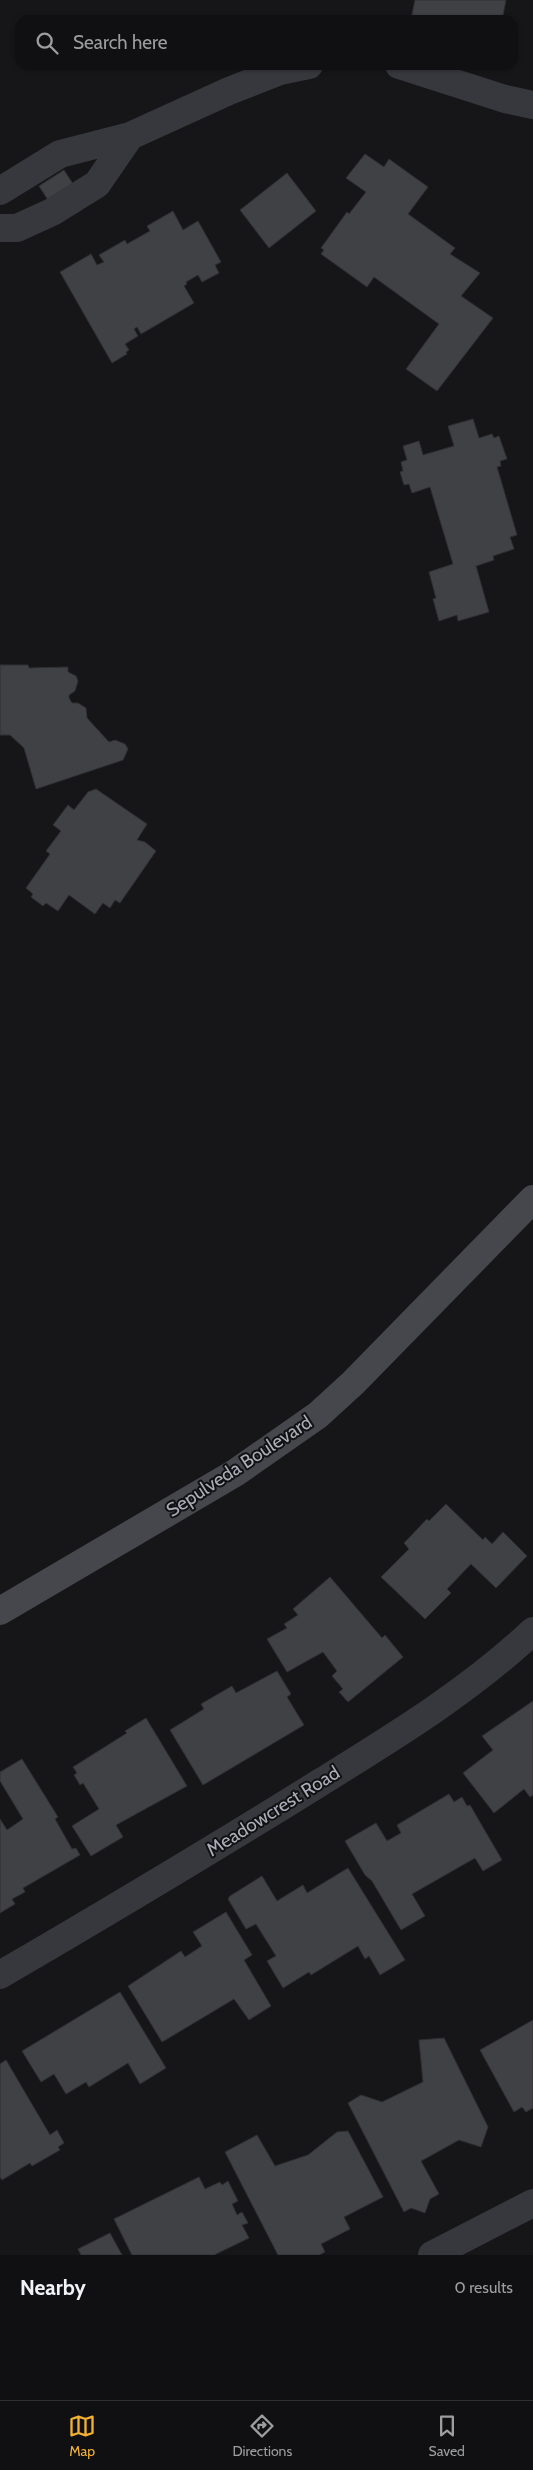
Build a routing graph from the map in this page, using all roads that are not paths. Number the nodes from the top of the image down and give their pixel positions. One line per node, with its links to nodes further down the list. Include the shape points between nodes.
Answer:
1 (285, 70): 4 (street, via 229,91)
2 (415, 70): 3 (street)
3 (533, 105)
4 (130, 136): 5 (street, via 60,154); 6 (street, via 98,184)
5 (9, 185): 6 (street)
6 (36, 219): 7 (street, via 17,228)
7 (0, 228)
8 (533, 1199): 9 (main road, Sepulveda Boulevard, via 318,1415 234,1473)
9 (0, 1611)
10 (533, 1631): 11 (street, Meadowcrest Road, via 459,1693 401,1732)
11 (0, 1974)
12 (533, 2203): 13 (street)
13 (432, 2255)

